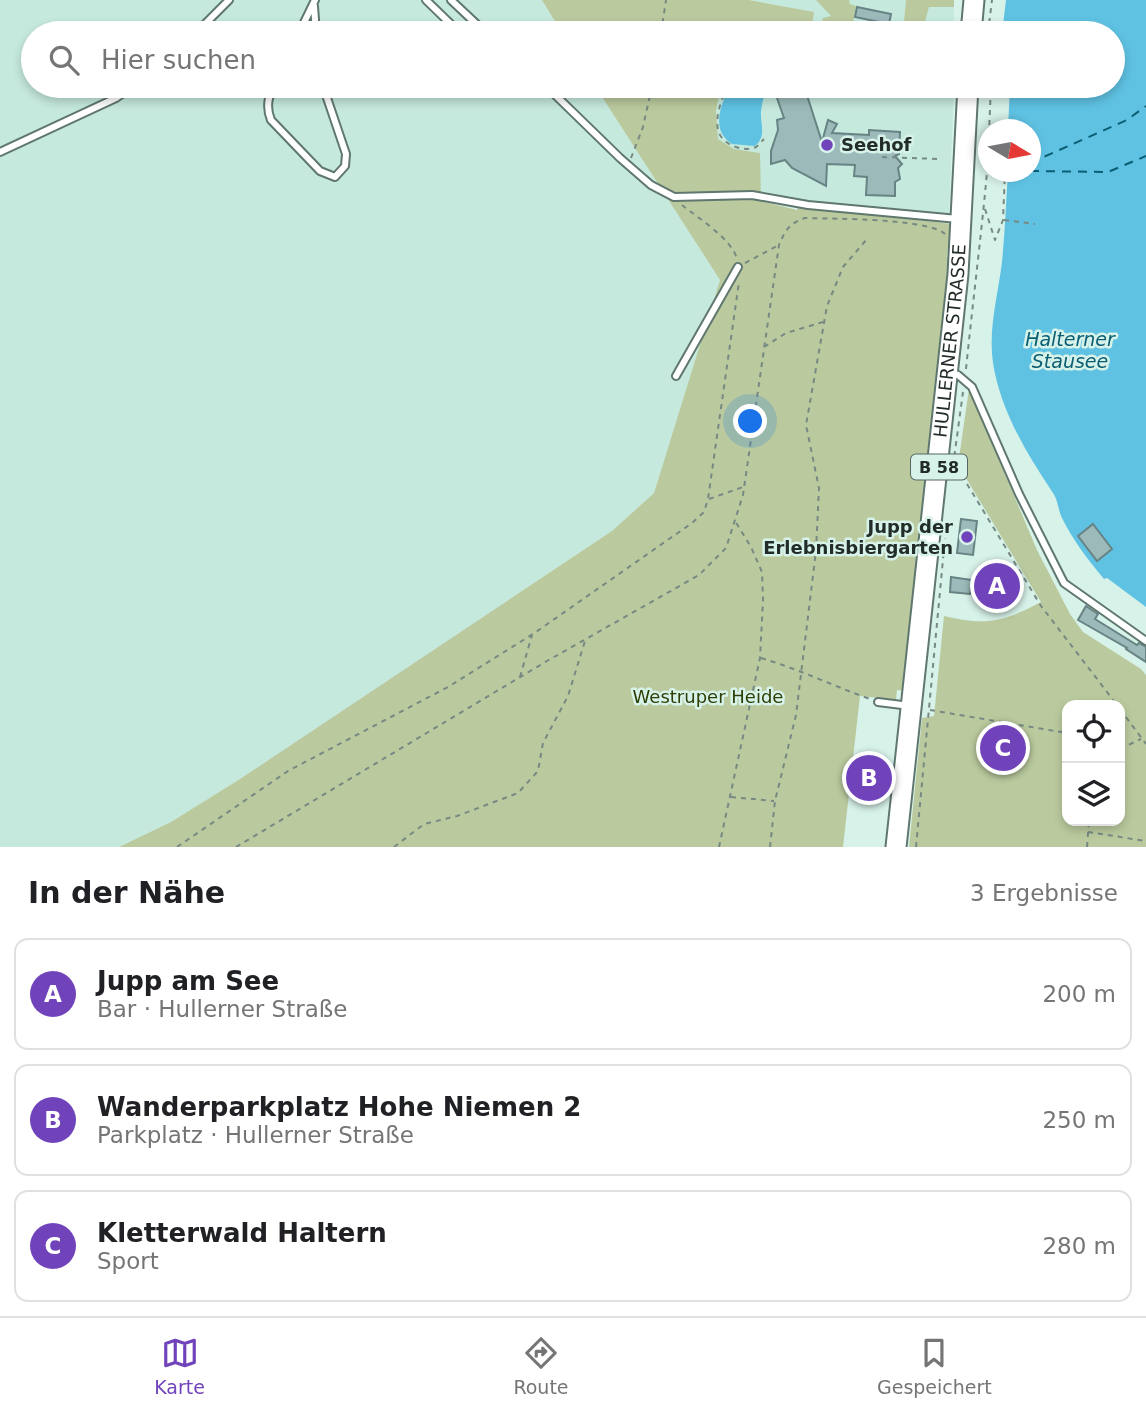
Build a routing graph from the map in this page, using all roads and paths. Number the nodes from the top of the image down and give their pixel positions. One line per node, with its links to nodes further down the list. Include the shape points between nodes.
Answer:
1 (229, 0): 8 (lane)
2 (426, 0): 11 (lane)
3 (451, 0): 12 (lane)
4 (666, 0): 13 (path)
5 (974, 0): 14 (main road)
6 (992, 0): 15 (path)
7 (314, 2): 9 (lane); 10 (lane)
8 (207, 21)
9 (305, 21)
10 (315, 21)
11 (448, 21)
12 (473, 21)
13 (663, 21)
14 (972, 21)
15 (989, 21)
16 (116, 98): 26 (lane)
17 (268, 98): 18 (lane, via 271,120 320,171 335,177 345,166 346,153)
18 (327, 98)
19 (558, 98): 29 (lane)
20 (649, 98): 29 (path)
21 (724, 98): 25 (path, via 718,114 722,138 745,148 756,147)
22 (967, 98): 34 (main road, HULLERNER STRASSE / B 58)
23 (990, 98): 24 (path)
24 (990, 119)
25 (764, 139)
26 (0, 152)
27 (882, 157): 28 (path)
28 (939, 159)
29 (627, 165): 32 (lane)
30 (987, 182): 33 (path)
31 (1005, 182): 35 (path)
32 (674, 197): 34 (lane, via 752,195 808,205); 40 (path, via 731,246)
33 (985, 208): 35 (path, via 995,240); 44 (path)
34 (962, 219): 44 (main road, HULLERNER STRASSE / B 58)
35 (1003, 220): 36 (path)
36 (1035, 224)
37 (946, 235): 39 (path, via 917,225 805,218 786,229)
38 (867, 239): 41 (path, via 843,267)
39 (779, 245): 40 (path); 42 (path)
40 (738, 267): 43 (lane); 47 (path, via 738,297)
41 (824, 322): 42 (path, via 786,333); 54 (path, via 806,425 819,488)
42 (764, 347): 46 (path)
43 (676, 376)
44 (957, 376): 45 (main road, HULLERNER STRASSE / B 58); 45 (path); 52 (lane, via 972,387 1064,583)
45 (947, 471): 56 (path, via 964,480 1041,606); 58 (main road, HULLERNER STRASSE / B 58)
46 (744, 486): 47 (path); 48 (path)
47 (708, 499): 50 (path, via 704,512 692,523)
48 (734, 520): 51 (path, via 726,548 699,575); 53 (path, via 762,572)
49 (946, 533): 58 (path)
50 (533, 634): 55 (path); 69 (path, via 447,687 288,771)
51 (585, 640): 55 (path); 71 (path, via 568,696 543,743 538,771 518,793 424,824)
52 (1146, 641)
53 (760, 658): 54 (path); 64 (path)
54 (802, 670): 57 (path); 65 (path)
55 (519, 678): 70 (path)
56 (1112, 700)
57 (878, 702): 58 (lane)
58 (921, 708): 60 (path); 74 (main road, HULLERNER STRASSE / B 58); 75 (path)
59 (1125, 716): 61 (path)
60 (1062, 732)
61 (1142, 738): 62 (path); 63 (path)
62 (1146, 744)
63 (1125, 747)
64 (729, 796): 65 (path); 72 (path)
65 (775, 801): 73 (path)
66 (1089, 826): 67 (path)
67 (1088, 832): 68 (path); 76 (path)
68 (1146, 841)
69 (177, 847)
70 (236, 847)
71 (394, 847)
72 (719, 847)
73 (770, 847)
74 (896, 847)
75 (916, 847)
76 (1087, 847)

